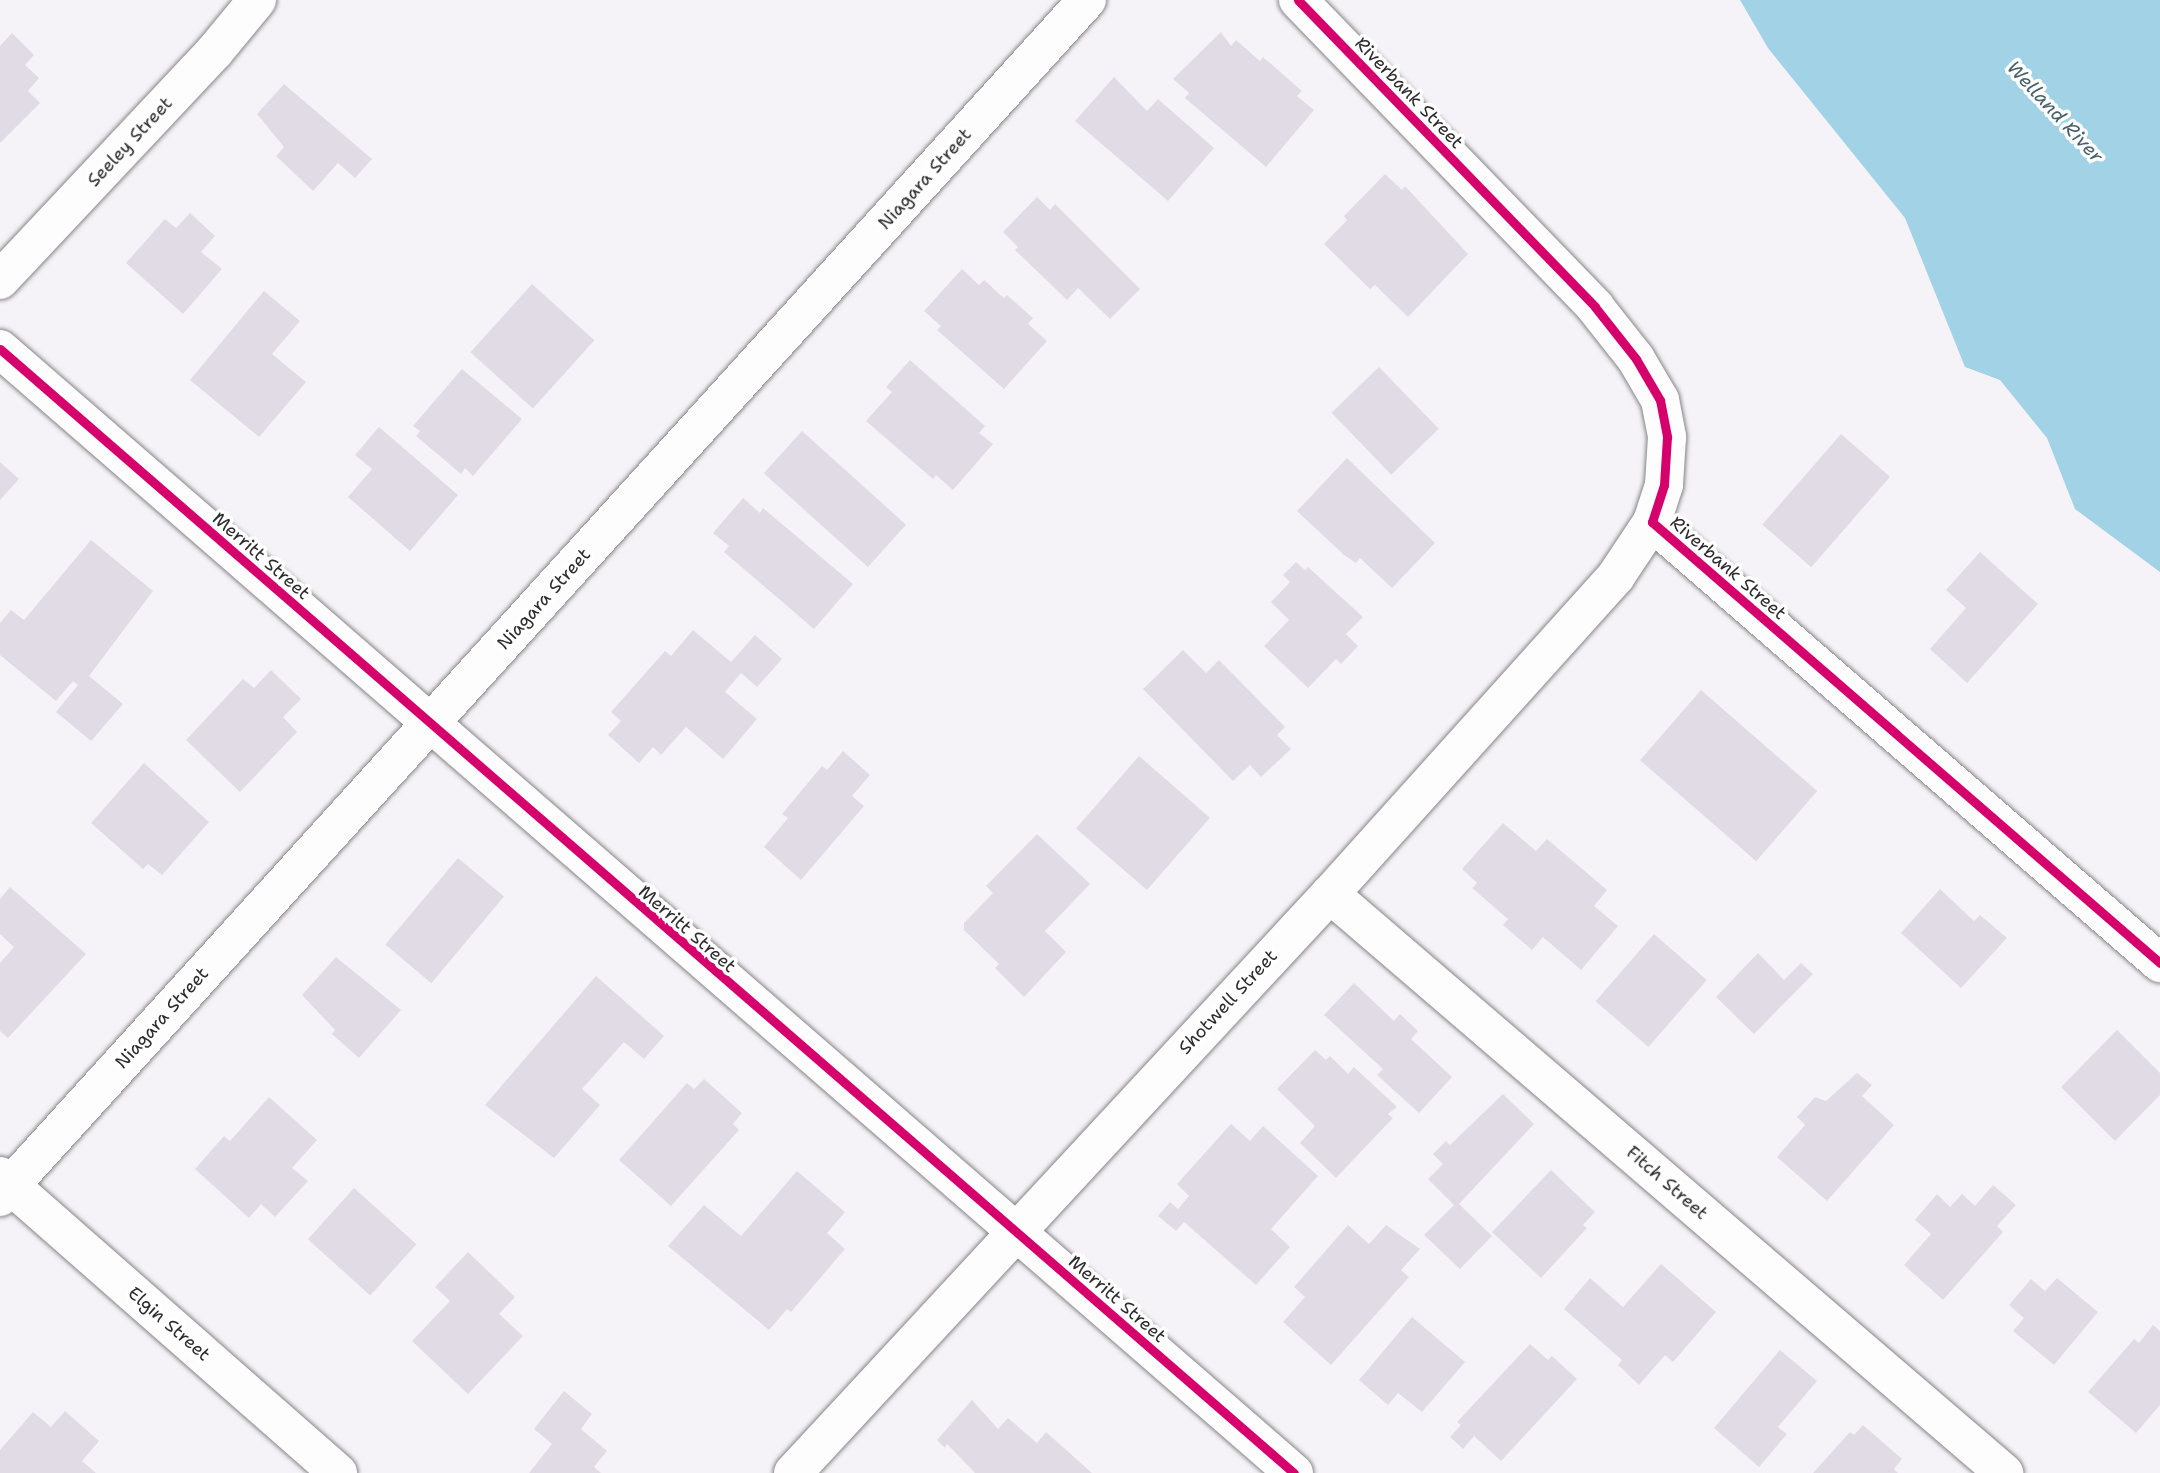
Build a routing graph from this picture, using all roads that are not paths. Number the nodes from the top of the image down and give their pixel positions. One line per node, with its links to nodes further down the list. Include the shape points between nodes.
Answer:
1 (257, 0): 4 (street, Seeley Street, via 215,51)
2 (1087, 0): 7 (street, Niagara Street)
3 (1298, 0): 6 (street, Riverbank Street, via 1595,307 1636,359 1660,400 1667,437 1664,485)
4 (0, 280)
5 (0, 349): 7 (street, Merritt Street)
6 (1652, 522): 8 (street, Shotwell Street, via 1616,576); 9 (street, Riverbank Street)
7 (430, 725): 10 (street, Niagara Street); 11 (street, Merritt Street)
8 (1330, 894): 11 (street, Shotwell Street); 15 (street, Fitch Street)
9 (2160, 963)
10 (3, 1186): 12 (street, Elgin Street)
11 (1013, 1231): 13 (street, Shotwell Street); 14 (street, Merritt Street)
12 (338, 1473)
13 (793, 1473)
14 (1294, 1473)
15 (2004, 1473)

